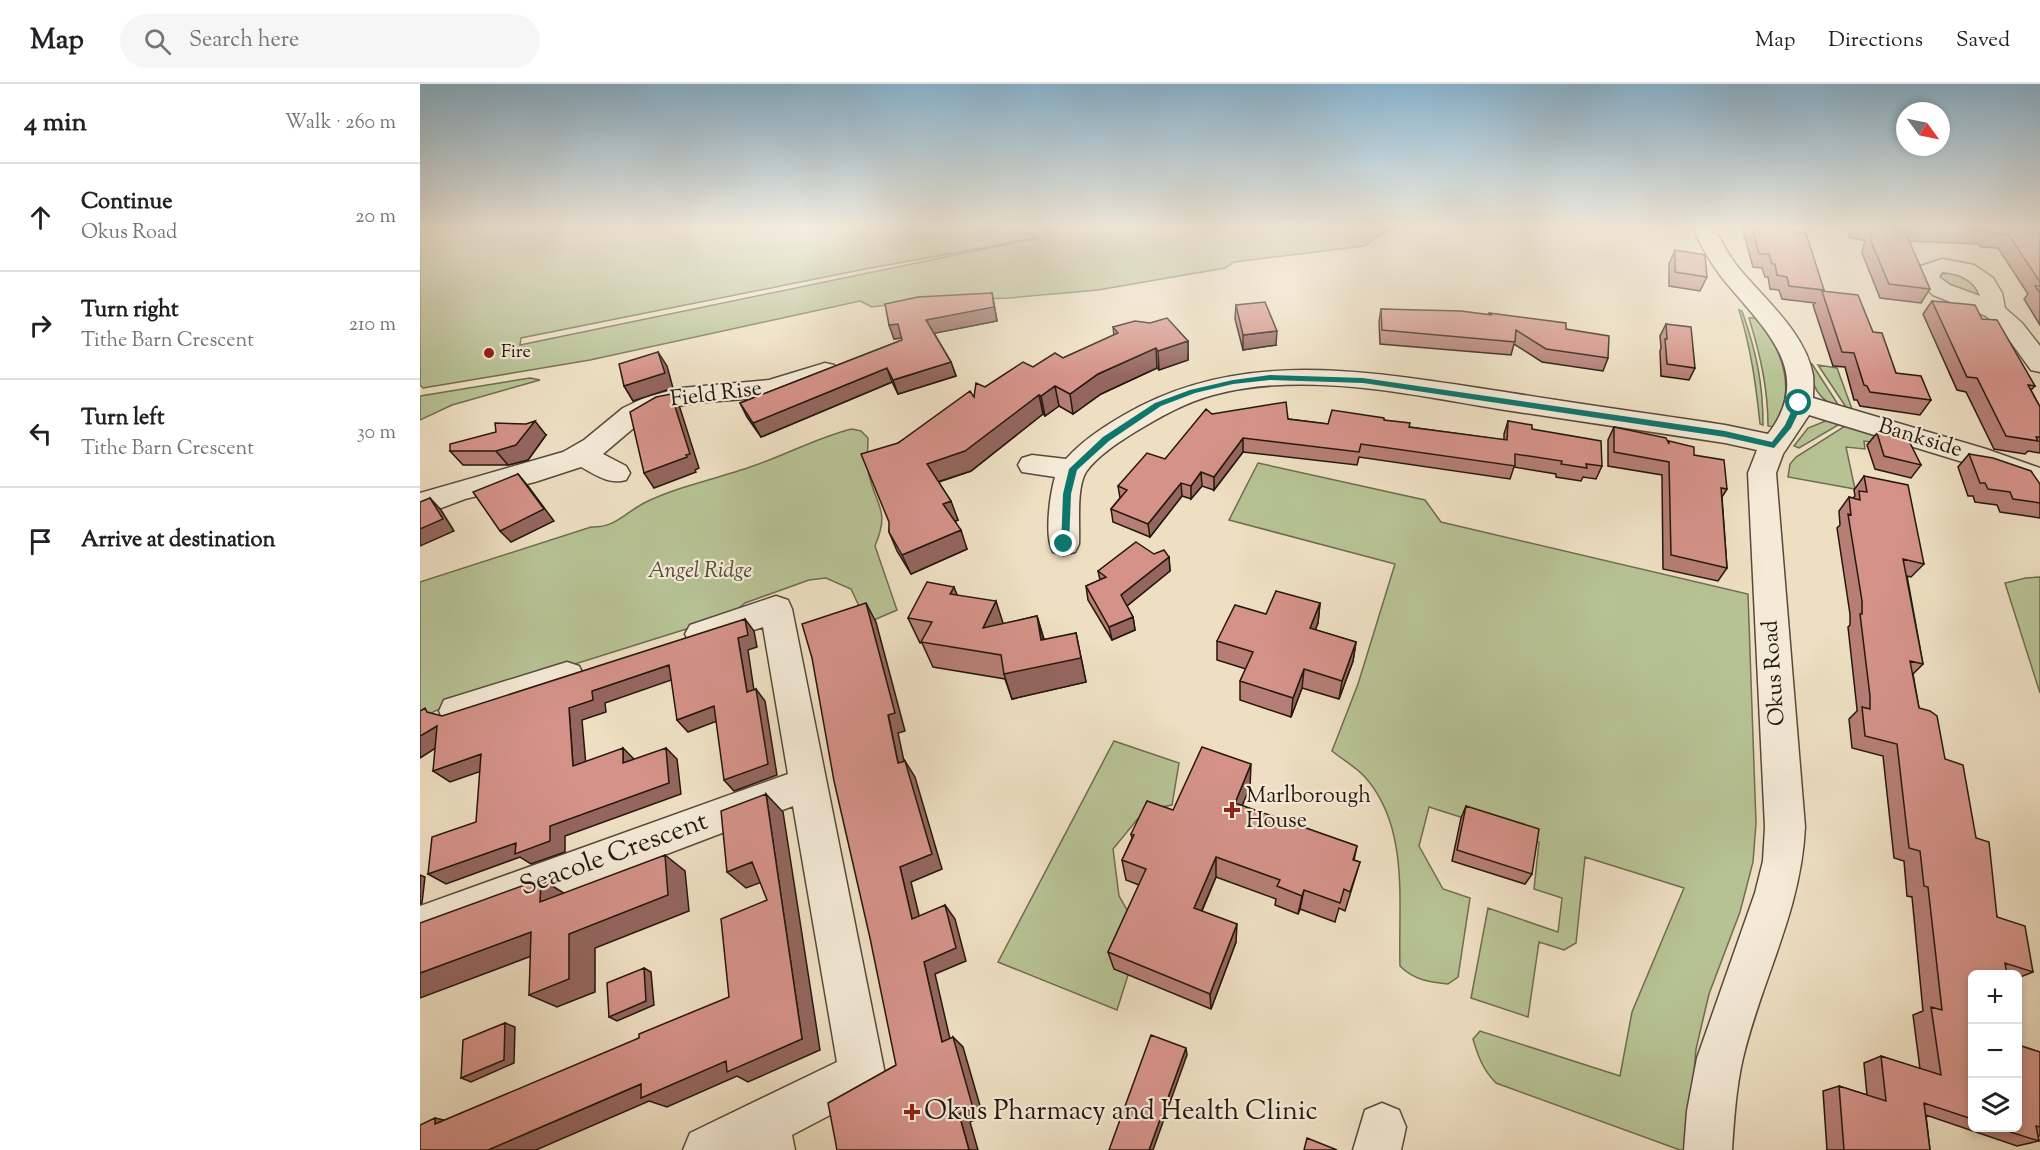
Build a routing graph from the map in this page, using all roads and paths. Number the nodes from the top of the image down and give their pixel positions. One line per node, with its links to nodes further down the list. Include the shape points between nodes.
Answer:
1 (1734, 277): 5 (street, via 1792,350)
2 (1993, 311): 3 (street)
3 (2040, 364)
4 (825, 371): 7 (street, Field Rise, via 802,390 710,394 654,403)
5 (1799, 403): 6 (street, Okus Road); 12 (street, Bankside)
6 (1774, 445): 9 (street, via 1725,434 1363,381 1270,378 1203,389 1158,405 1106,439); 23 (street, Okus Road, via 1762,473 1785,827 1783,861 1776,893 1720,1058)
7 (582, 455): 10 (street); 13 (street, Field Rise)
8 (1032, 465): 9 (street)
9 (1073, 469): 15 (street)
10 (616, 473)
11 (420, 479): 13 (street)
12 (2040, 479)
13 (448, 493): 14 (street, Field Rise)
14 (420, 505)
15 (1064, 544)
16 (673, 644): 19 (street, via 776,609)
17 (594, 668): 18 (street)
18 (457, 711)
19 (809, 783): 20 (street, Seacole Crescent); 21 (street, via 862,1074)
20 (420, 927)
21 (768, 1137): 22 (street)
22 (707, 1150)
23 (1708, 1150)

